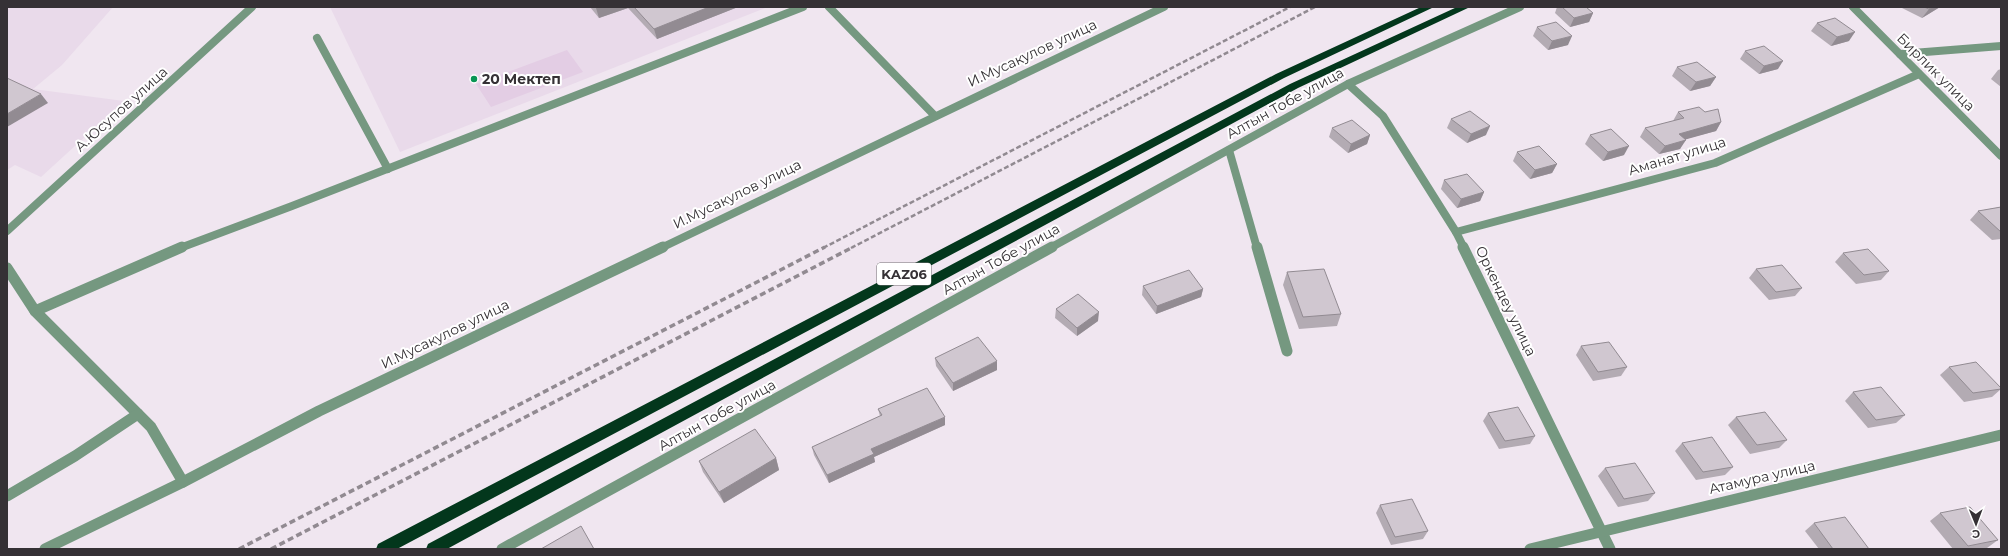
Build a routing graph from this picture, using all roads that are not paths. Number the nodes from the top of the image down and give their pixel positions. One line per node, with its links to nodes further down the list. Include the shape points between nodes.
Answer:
1 (252, 7): 18 (street, А.Юсупов улица)
2 (803, 7): 17 (street)
3 (829, 7): 14 (street)
4 (1164, 7): 14 (street, И.Мусакулов улица)
5 (1429, 7): 29 (highway, KАZ06, via 1280,76)
6 (1465, 7): 30 (highway, KАZ06, via 1294,86)
7 (1520, 7): 13 (street, Алтын Тобе улица)
8 (1853, 7): 11 (street, Бирлик улица)
9 (317, 38): 17 (street)
10 (2001, 46): 11 (street)
11 (1900, 54): 12 (street, Бирлик улица)
12 (1919, 74): 16 (street, Бирлик улица); 19 (street, Аманат улица, via 1714,163)
13 (1348, 84): 15 (street, Алтын Тобе улица); 19 (street, Оркендеу улица, via 1383,116)
14 (935, 116): 25 (street, И.Мусакулов улица, via 319,411)
15 (1229, 150): 22 (street); 31 (street, Алтын Тобе улица)
16 (2001, 156)
17 (388, 169): 21 (street, via 200,239)
18 (7, 231)
19 (1456, 232): 27 (street, Оркендеу улица)
20 (7, 268): 21 (street)
21 (35, 311): 23 (street)
22 (1286, 351)
23 (138, 414): 25 (street, via 151,427); 26 (street, via 75,456)
24 (2001, 435): 27 (street, Атамура улица)
25 (183, 482): 28 (street, И.Мусакулов улица)
26 (7, 496)
27 (1602, 530): 32 (street, Атамура улица); 33 (street, Оркендеу улица)
28 (45, 549)
29 (383, 549)
30 (433, 549)
31 (502, 549)
32 (1530, 549)
33 (1610, 549)

